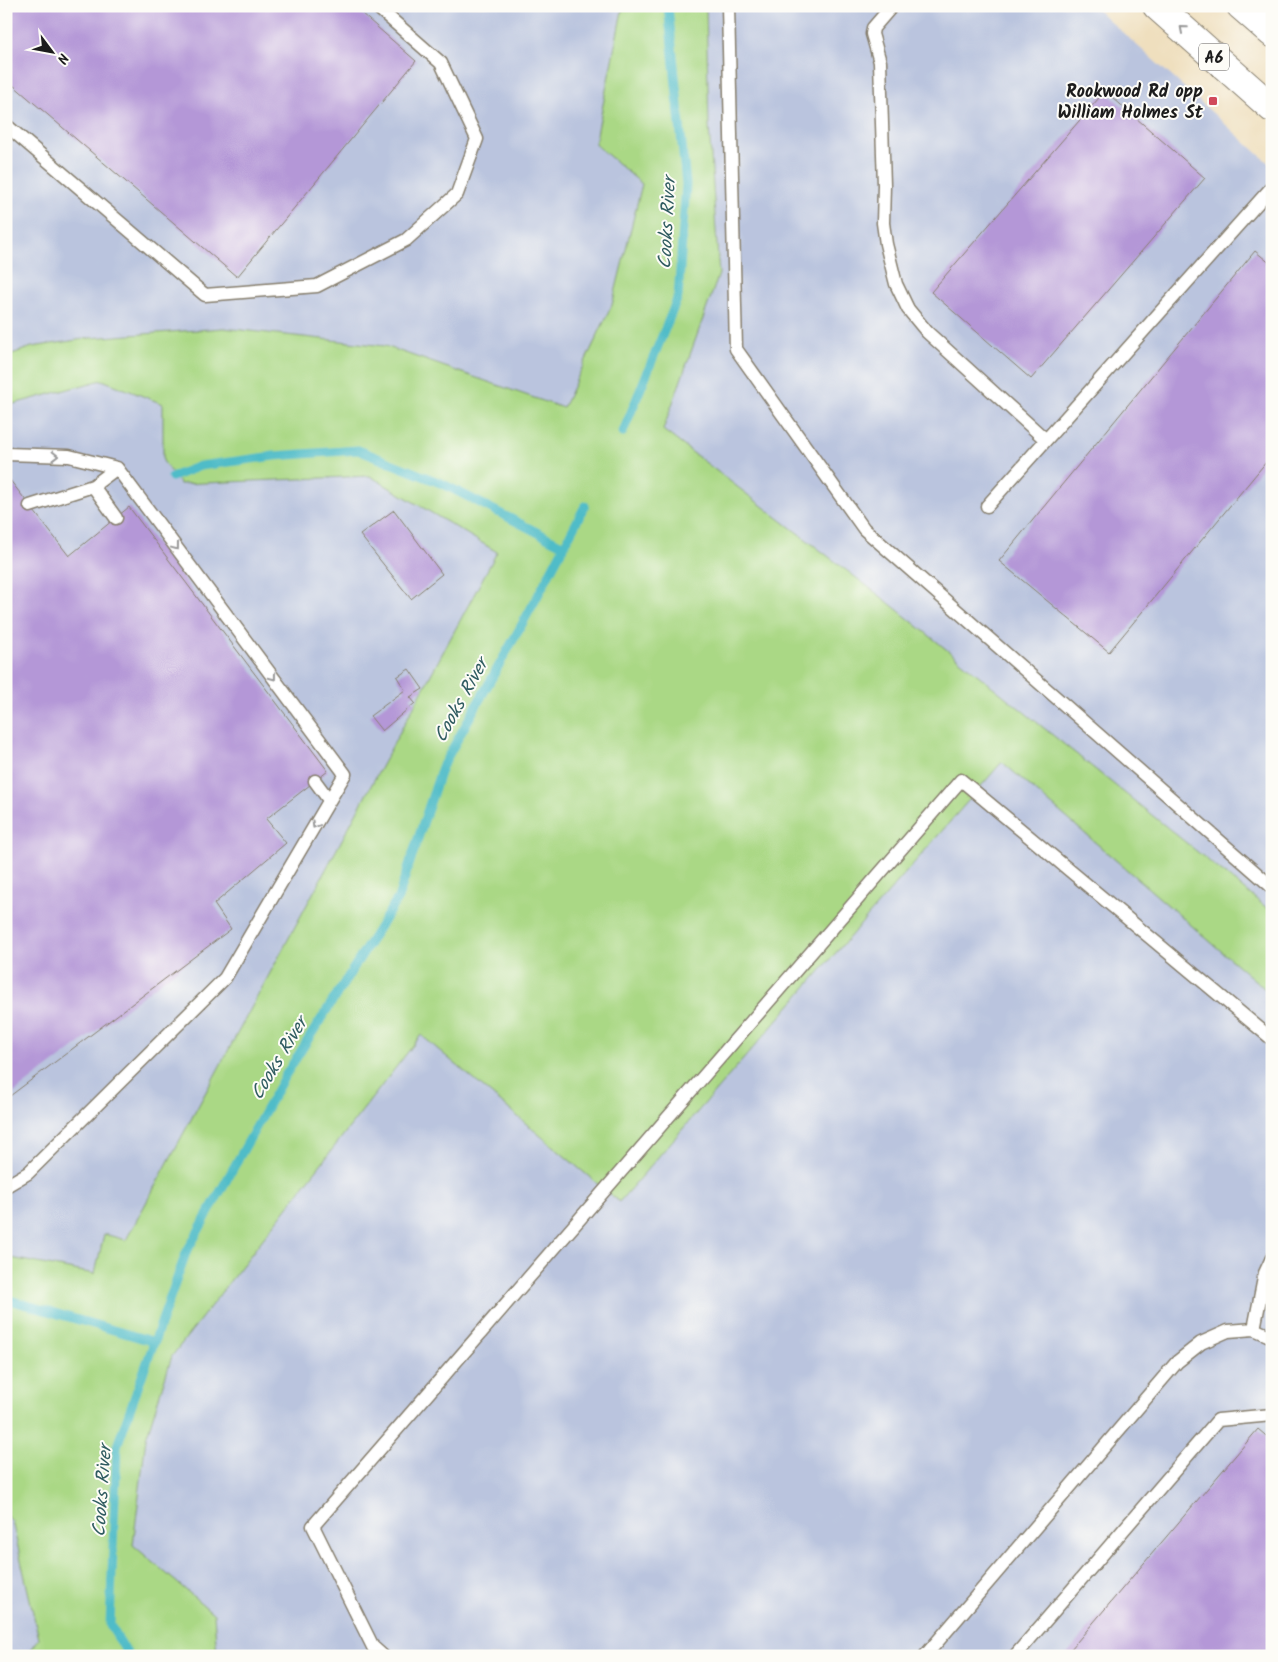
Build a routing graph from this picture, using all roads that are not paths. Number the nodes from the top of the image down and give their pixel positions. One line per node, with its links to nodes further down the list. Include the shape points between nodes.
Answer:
1 (376, 6): 8 (lane, via 441,63 477,139 457,194 406,240 318,286 205,295)
2 (728, 6): 19 (lane, via 736,349 864,529)
3 (892, 6): 10 (lane, via 873,28 872,34 880,69 883,223 896,284 908,309 927,332)
4 (1157, 6): 7 (highway, A6, one-way to 4)
5 (1241, 6): 6 (highway)
6 (1272, 33)
7 (1272, 108)
8 (6, 125)
9 (1272, 187): 10 (lane)
10 (1046, 440): 15 (lane)
11 (6, 454): 12 (lane, one-way to 12, via 69,456)
12 (117, 468): 13 (lane); 18 (lane, one-way to 18, via 345,774)
13 (92, 486): 14 (lane); 16 (lane)
14 (30, 506)
15 (987, 506)
16 (116, 518)
17 (315, 781): 18 (lane)
18 (329, 800): 21 (lane, one-way to 21, via 225,978 28,1173)
19 (1272, 888)
20 (1272, 1039): 26 (lane, via 961,780 313,1526 373,1647)
21 (6, 1186)
22 (1272, 1258): 23 (lane, via 1265,1273)
23 (1254, 1329): 24 (lane); 27 (lane, via 1228,1331 1201,1343 1177,1362)
24 (1272, 1337)
25 (1272, 1415): 28 (lane, via 1218,1420)
26 (384, 1656)
27 (925, 1656)
28 (1015, 1656)

